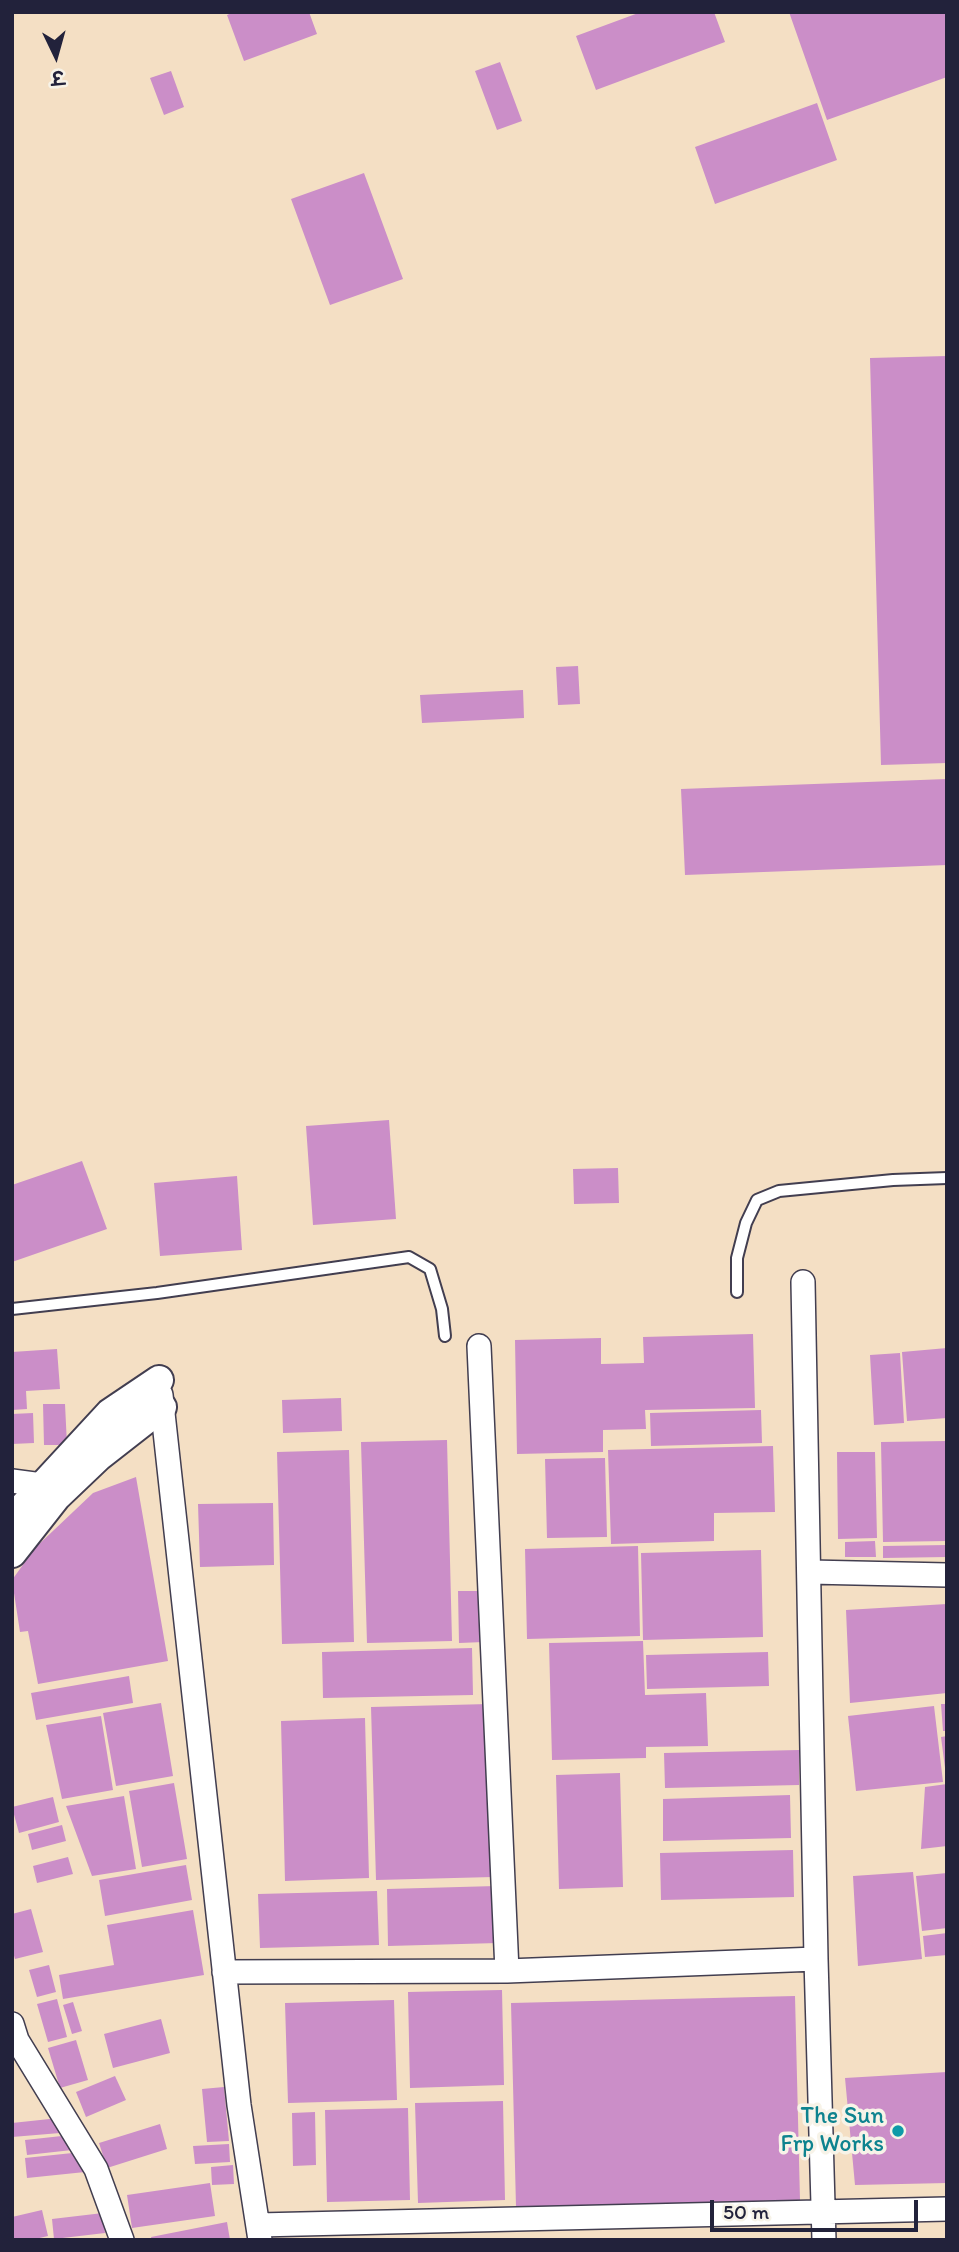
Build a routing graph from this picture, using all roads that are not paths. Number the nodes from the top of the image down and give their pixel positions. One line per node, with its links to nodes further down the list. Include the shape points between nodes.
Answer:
1 (947, 1178): 3 (lane, via 779,1191 757,1200 737,1258)
2 (803, 1282): 12 (street)
3 (737, 1292)
4 (12, 1309): 5 (lane, via 410,1257 430,1269)
5 (445, 1336)
6 (479, 1346): 15 (street)
7 (160, 1393): 9 (street, via 110,1413); 11 (street, via 57,1497); 16 (street)
8 (12, 1481): 9 (street)
9 (43, 1485): 10 (street)
10 (12, 1519)
11 (12, 1553)
12 (810, 1572): 13 (street); 14 (street)
13 (947, 1575)
14 (816, 1959): 15 (street); 19 (street)
15 (507, 1971): 16 (street)
16 (224, 1972): 20 (street)
17 (14, 2033): 21 (street, via 96,2169)
18 (947, 2209): 19 (street)
19 (824, 2212): 20 (street); 22 (street)
20 (259, 2232)
21 (121, 2240)
22 (824, 2240)

